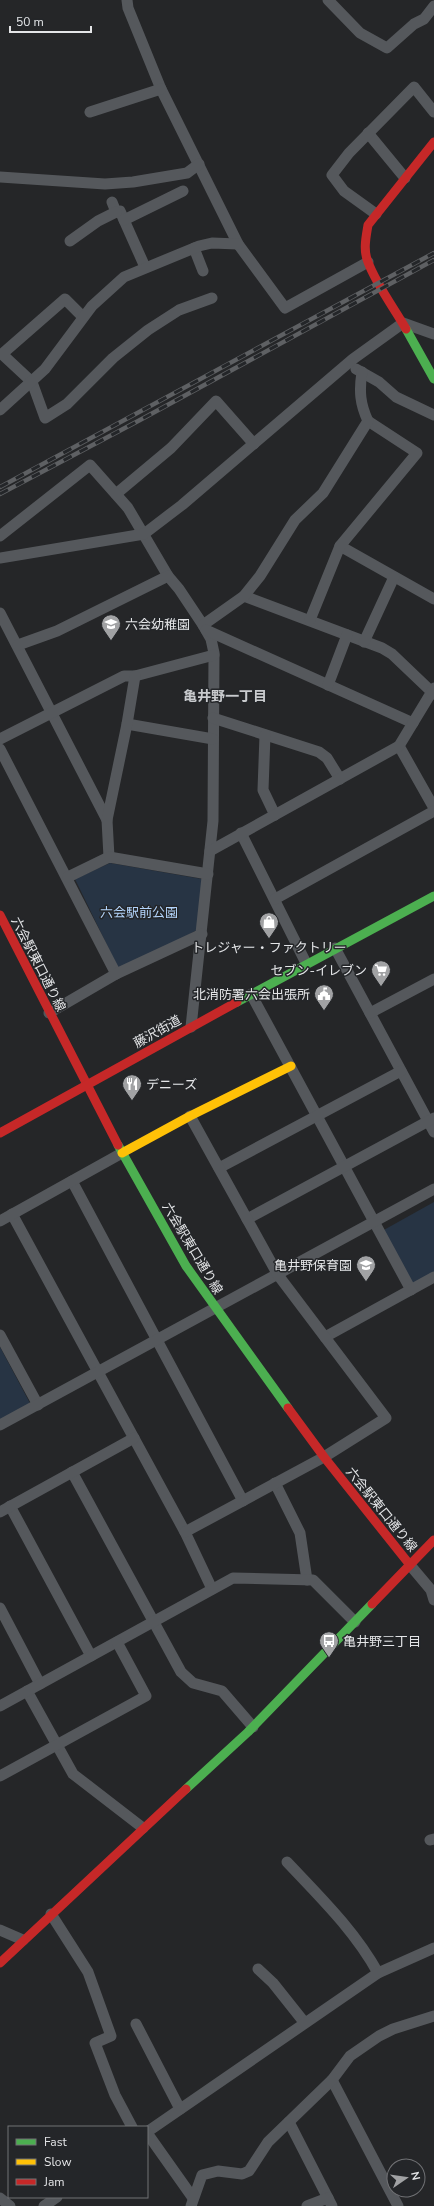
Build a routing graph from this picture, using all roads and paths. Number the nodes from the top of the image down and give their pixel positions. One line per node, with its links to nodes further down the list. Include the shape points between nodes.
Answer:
1 (127, 0): 4 (street)
2 (328, 0): 3 (street, via 360,33 387,48 414,24 424,19)
3 (434, 6)
4 (161, 89): 5 (street); 9 (street)
5 (90, 112)
6 (434, 112): 7 (street, via 414,87)
7 (368, 133): 11 (street); 14 (street, via 348,153 332,175 344,191)
8 (434, 142): 11 (main road)
9 (199, 164): 10 (street, via 187,173 105,184); 16 (street)
10 (0, 177)
11 (405, 178): 14 (main road)
12 (183, 191): 13 (street)
13 (117, 212): 15 (street, via 98,221); 19 (street)
14 (376, 214): 18 (main road, via 368,225 365,237)
15 (70, 241)
16 (238, 244): 17 (street, via 212,243); 18 (street, via 285,308)
17 (194, 248): 19 (street); 20 (street)
18 (368, 262): 23 (main road)
19 (145, 267): 22 (street, via 124,276)
20 (203, 271)
21 (212, 298): 28 (street, via 179,310 148,330 113,358 67,404 45,418)
22 (83, 317): 28 (street, via 59,351); 28 (street, via 65,299 2,354)
23 (403, 323): 24 (street); 25 (street); 27 (main road)
24 (434, 334)
25 (347, 364): 26 (street); 32 (street)
26 (362, 372): 30 (street, via 379,382 396,397); 31 (street, via 360,398)
27 (434, 378)
28 (32, 382): 29 (street)
29 (0, 410)
30 (434, 415)
31 (368, 421): 36 (street, via 417,453); 40 (street, via 323,493 295,520 260,576)
32 (254, 444): 33 (street, via 216,401 171,448); 34 (street)
33 (116, 494): 34 (street); 35 (street, via 90,465)
34 (144, 534): 37 (street); 38 (street)
35 (0, 536)
36 (340, 546): 39 (street); 43 (street)
37 (0, 558)
38 (168, 576): 44 (street); 47 (street, via 57,631)
39 (394, 577): 41 (street); 46 (street)
40 (244, 596): 43 (street); 44 (street)
41 (434, 599)
42 (0, 613): 47 (street)
43 (310, 620): 45 (street)
44 (204, 628): 48 (street, via 211,639); 50 (street)
45 (347, 635): 46 (street); 50 (street)
46 (364, 642): 51 (street, via 392,654)
47 (18, 645): 52 (street)
48 (214, 655): 49 (street); 53 (street)
49 (135, 676): 52 (street, via 124,676 107,683); 55 (street)
50 (328, 685): 54 (street)
51 (433, 691): 54 (street)
52 (52, 712): 57 (street); 65 (street)
53 (213, 718): 56 (street); 58 (street)
54 (413, 723): 59 (street)
55 (127, 724): 58 (street); 65 (street)
56 (265, 735): 61 (street, via 319,752 327,758); 64 (street, via 263,790)
57 (0, 738)
58 (213, 739): 67 (street, via 213,821)
59 (399, 746): 61 (street); 62 (street)
60 (0, 749): 70 (street)
61 (340, 779): 64 (street)
62 (434, 808)
63 (434, 811): 72 (street)
64 (275, 815): 66 (street)
65 (107, 820): 68 (street)
66 (241, 833): 67 (street); 72 (street)
67 (210, 851): 69 (street)
68 (109, 857): 69 (street); 70 (street)
69 (208, 874): 74 (street)
70 (68, 877): 77 (street)
71 (434, 896): 75 (main road, 藤沢街道)
72 (275, 899): 76 (street)
73 (0, 915): 80 (main road, 六会駅東口通り線)
74 (202, 934): 77 (street); 82 (street)
75 (336, 948): 76 (main road, 藤沢街道); 81 (street)
76 (306, 963): 79 (main road, 藤沢街道)
77 (116, 974): 80 (street)
78 (433, 981): 81 (street)
79 (251, 994): 82 (main road, 藤沢街道); 83 (street)
80 (49, 1013): 85 (main road, 六会駅東口通り線)
81 (370, 1013): 84 (street)
82 (191, 1027): 85 (main road, 藤沢街道)
83 (291, 1066): 86 (street); 87 (main road)
84 (401, 1071): 86 (street); 88 (street)
85 (86, 1086): 90 (main road, 藤沢街道); 91 (main road, 六会駅東口通り線)
86 (316, 1115): 92 (street); 93 (street)
87 (190, 1116): 91 (main road); 93 (street)
88 (431, 1119): 89 (street); 92 (street)
89 (434, 1132)
90 (0, 1133)
91 (122, 1153): 94 (street); 103 (main road, 六会駅東口通り線, via 186,1266)
92 (344, 1167): 97 (street); 99 (street)
93 (219, 1168): 97 (street)
94 (72, 1181): 96 (street); 106 (street)
95 (434, 1190): 99 (street)
96 (12, 1214): 98 (street); 107 (street)
97 (246, 1219): 100 (street)
98 (0, 1221)
99 (374, 1223): 100 (street); 102 (street)
100 (278, 1275): 103 (street); 105 (street)
101 (434, 1277): 102 (street)
102 (411, 1290): 105 (street)
103 (215, 1309): 106 (street); 111 (main road, 六会駅東口通り線)
104 (0, 1334): 108 (street)
105 (325, 1337): 111 (street, via 386,1418)
106 (158, 1340): 107 (street); 114 (street)
107 (98, 1372): 108 (street); 110 (street)
108 (38, 1405): 109 (street)
109 (0, 1425)
110 (134, 1438): 112 (street); 117 (street)
111 (324, 1457): 113 (street); 119 (main road, 六会駅東口通り線)
112 (72, 1472): 115 (street); 124 (street)
113 (275, 1483): 114 (street); 120 (street, via 300,1533)
114 (243, 1501): 117 (street)
115 (10, 1506): 116 (street); 127 (street)
116 (0, 1512)
117 (185, 1532): 121 (street)
118 (434, 1540): 119 (main road)
119 (410, 1565): 122 (street, via 430,1590); 125 (main road)
120 (307, 1580): 121 (street, via 233,1578); 125 (street, via 313,1580)
121 (212, 1589): 124 (street)
122 (434, 1600)
123 (0, 1608): 128 (street)
124 (154, 1621): 126 (street); 131 (street, via 186,1678 193,1683 222,1692)
125 (355, 1622): 131 (main road)
126 (117, 1642): 127 (street); 132 (street, via 146,1696)
127 (91, 1656): 128 (street)
128 (40, 1684): 129 (street)
129 (27, 1691): 130 (street); 132 (street)
130 (0, 1706)
131 (253, 1727): 134 (main road)
132 (56, 1745): 133 (street); 134 (street, via 73,1774)
133 (0, 1776)
134 (143, 1828): 136 (main road)
135 (288, 1862): 142 (street, via 366,1951)
136 (51, 1914): 138 (main road); 149 (street, via 88,1972 111,2036 95,2043 115,2095)
137 (0, 1930): 138 (street)
138 (23, 1940): 140 (main road)
139 (434, 1948): 142 (street)
140 (0, 1963)
141 (258, 1969): 144 (street, via 273,1983)
142 (378, 1973): 144 (street)
143 (434, 2016): 146 (street, via 379,2036 350,2056)
144 (304, 2022): 147 (street)
145 (136, 2024): 147 (street)
146 (332, 2080): 148 (street); 159 (street)
147 (180, 2109): 150 (street)
148 (289, 2122): 154 (street, via 268,2142 249,2172 242,2174 218,2171 202,2175); 155 (street)
149 (131, 2126)
150 (148, 2132)
151 (148, 2135): 154 (street)
152 (0, 2198): 156 (street)
153 (56, 2198): 157 (street)
154 (192, 2202)
155 (330, 2202): 158 (street)
156 (10, 2206)
157 (44, 2206)
158 (307, 2206)
159 (398, 2206)

